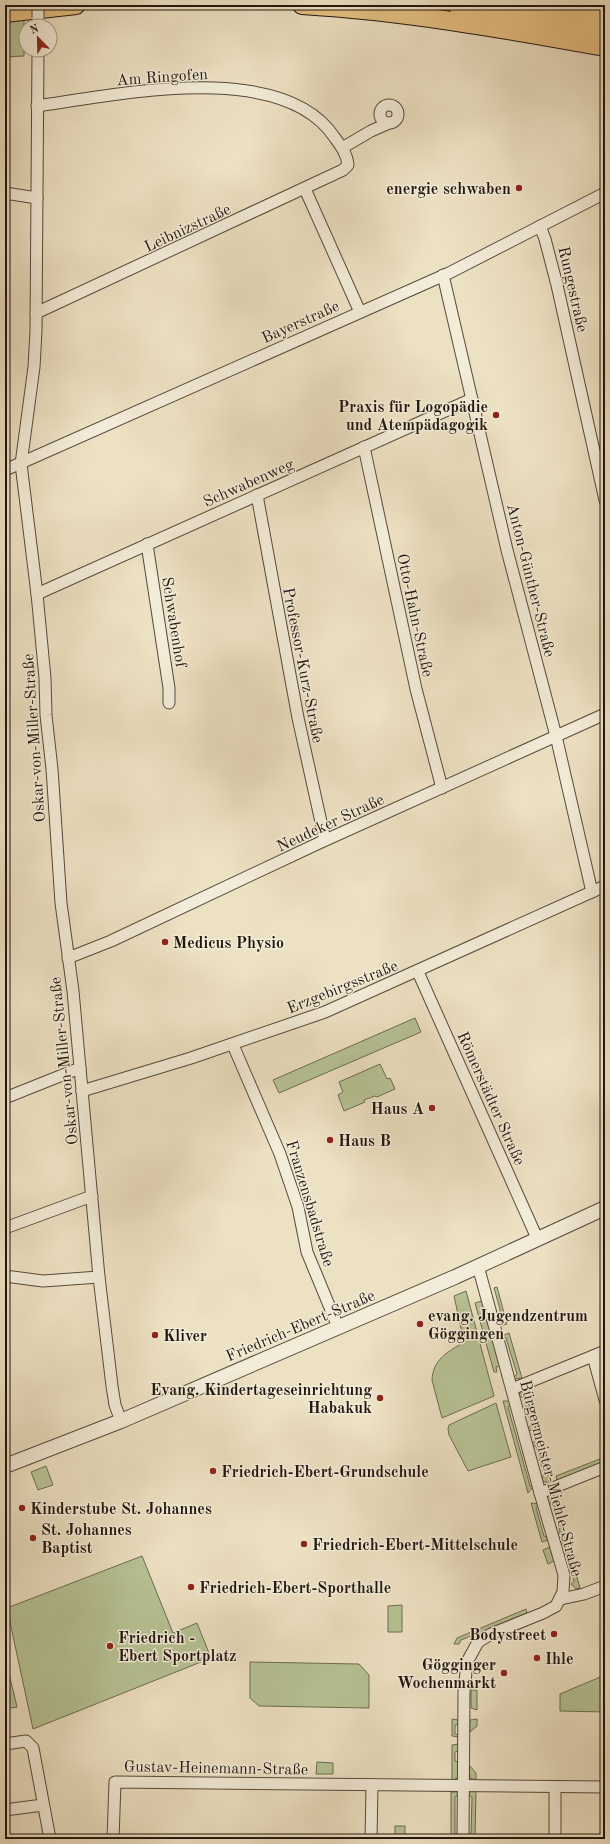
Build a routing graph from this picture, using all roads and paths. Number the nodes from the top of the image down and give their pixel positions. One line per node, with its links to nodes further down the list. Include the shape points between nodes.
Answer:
1 (38, 5): 9 (street, bridge)
2 (76, 5): 7 (highway)
3 (302, 5): 6 (highway)
4 (457, 5): 10 (highway)
5 (539, 5): 8 (highway)
6 (357, 8): 11 (highway, via 484,25); 13 (highway, via 416,25)
7 (5, 13)
8 (605, 16)
9 (38, 18)
10 (605, 32)
11 (605, 46)
12 (38, 58): 14 (street, Oskar-von-Miller-Straße)
13 (605, 59)
14 (37, 106): 18 (street, Am Ringofen, via 159,89 211,87 238,90 282,100 316,116 328,127); 23 (street, Oskar-von-Miller-Straße)
15 (379, 114): 16 (street, via 382,121); 16 (street, via 387,106 396,108 398,116); 17 (street)
16 (389, 123): 17 (street)
17 (371, 131): 18 (street)
18 (342, 148): 19 (street, Am Ringofen)
19 (348, 164): 20 (street, Leibnizstraße, via 343,170)
20 (305, 189): 26 (street); 27 (street, Leibnizstraße)
21 (5, 192): 23 (street)
22 (605, 193): 24 (street, Bayerstraße)
23 (37, 198): 27 (street, Oskar-von-Miller-Straße)
24 (540, 226): 25 (street, Bayerstraße); 33 (street, Rungestraße, via 546,239 557,284)
25 (444, 275): 26 (street, Bayerstraße); 28 (street, Anton-Günther-Straße)
26 (360, 312): 30 (street, Bayerstraße)
27 (36, 313): 30 (street, Oskar-von-Miller-Straße, via 34,366)
28 (472, 399): 29 (street, Schwabenweg); 38 (street, Anton-Günther-Straße, via 507,550)
29 (364, 447): 32 (street, Schwabenweg); 39 (street, Otto-Hahn-Straße, via 412,669)
30 (21, 464): 31 (street, Bayerstraße); 35 (street, Oskar-von-Miller-Straße)
31 (5, 470)
32 (257, 495): 34 (street, Schwabenweg); 40 (street, Professor-Kurz-Straße, via 298,718)
33 (605, 500)
34 (147, 544): 35 (street, Schwabenweg); 36 (street, Schwabenhof, via 169,688)
35 (37, 594): 43 (street, Oskar-von-Miller-Straße, via 61,904)
36 (169, 704)
37 (605, 714): 38 (street, Neudeker Straße)
38 (556, 736): 39 (street, Neudeker Straße); 42 (street, Anton-Günther-Straße)
39 (442, 788): 40 (street, Neudeker Straße)
40 (325, 840): 43 (street, Neudeker Straße, via 117,938)
41 (605, 886): 42 (street, Erzgebirgsstraße)
42 (592, 892): 44 (street, Erzgebirgsstraße)
43 (68, 958): 46 (street, Oskar-von-Miller-Straße)
44 (418, 972): 45 (street, Erzgebirgsstraße, via 324,1012); 52 (street, Römerstädter Straße)
45 (233, 1045): 47 (street, Erzgebirgsstraße); 56 (street, Franzensbadstraße, via 280,1154 298,1207 307,1252)
46 (80, 1068): 47 (street, Oskar-von-Miller-Straße); 48 (street)
47 (82, 1091): 49 (street, Oskar-von-Miller-Straße)
48 (5, 1098)
49 (92, 1196): 51 (street); 55 (street, Oskar-von-Miller-Straße)
50 (605, 1208): 52 (street, Friedrich-Ebert-Straße)
51 (5, 1228)
52 (537, 1238): 53 (street, Friedrich-Ebert-Straße)
53 (478, 1266): 56 (street, Friedrich-Ebert-Straße); 59 (street, Bürgermeister-Miehle-Straße)
54 (5, 1276): 55 (street, via 43,1281)
55 (100, 1277): 61 (street, Oskar-von-Miller-Straße, via 112,1386)
56 (338, 1328): 61 (street, Friedrich-Ebert-Straße)
57 (605, 1351): 58 (street)
58 (593, 1356): 59 (street); 60 (street)
59 (512, 1389): 64 (street, Bürgermeister-Miehle-Straße)
60 (605, 1400)
61 (121, 1421): 62 (street, Friedrich-Ebert-Straße)
62 (5, 1466)
63 (605, 1467): 64 (street)
64 (540, 1493): 66 (street, Bürgermeister-Miehle-Straße, via 564,1575)
65 (605, 1586): 66 (street)
66 (561, 1599): 69 (street, Bürgermeister-Miehle-Straße, via 548,1611 491,1634 478,1642 471,1652 465,1670)
67 (5, 1744): 72 (street, via 26,1740 33,1748)
68 (372, 1785): 69 (street, Gustav-Heinemann-Straße); 75 (street, Gustav-Heinemann-Straße, via 115,1782); 76 (street)
69 (463, 1786): 70 (street, Gustav-Heinemann-Straße); 77 (street, Bürgermeister-Miehle-Straße)
70 (555, 1787): 71 (street, Gustav-Heinemann-Straße); 78 (street)
71 (605, 1787)
72 (44, 1804): 73 (street); 74 (street)
73 (5, 1810)
74 (50, 1839)
75 (113, 1839)
76 (371, 1839)
77 (463, 1839)
78 (555, 1839)

